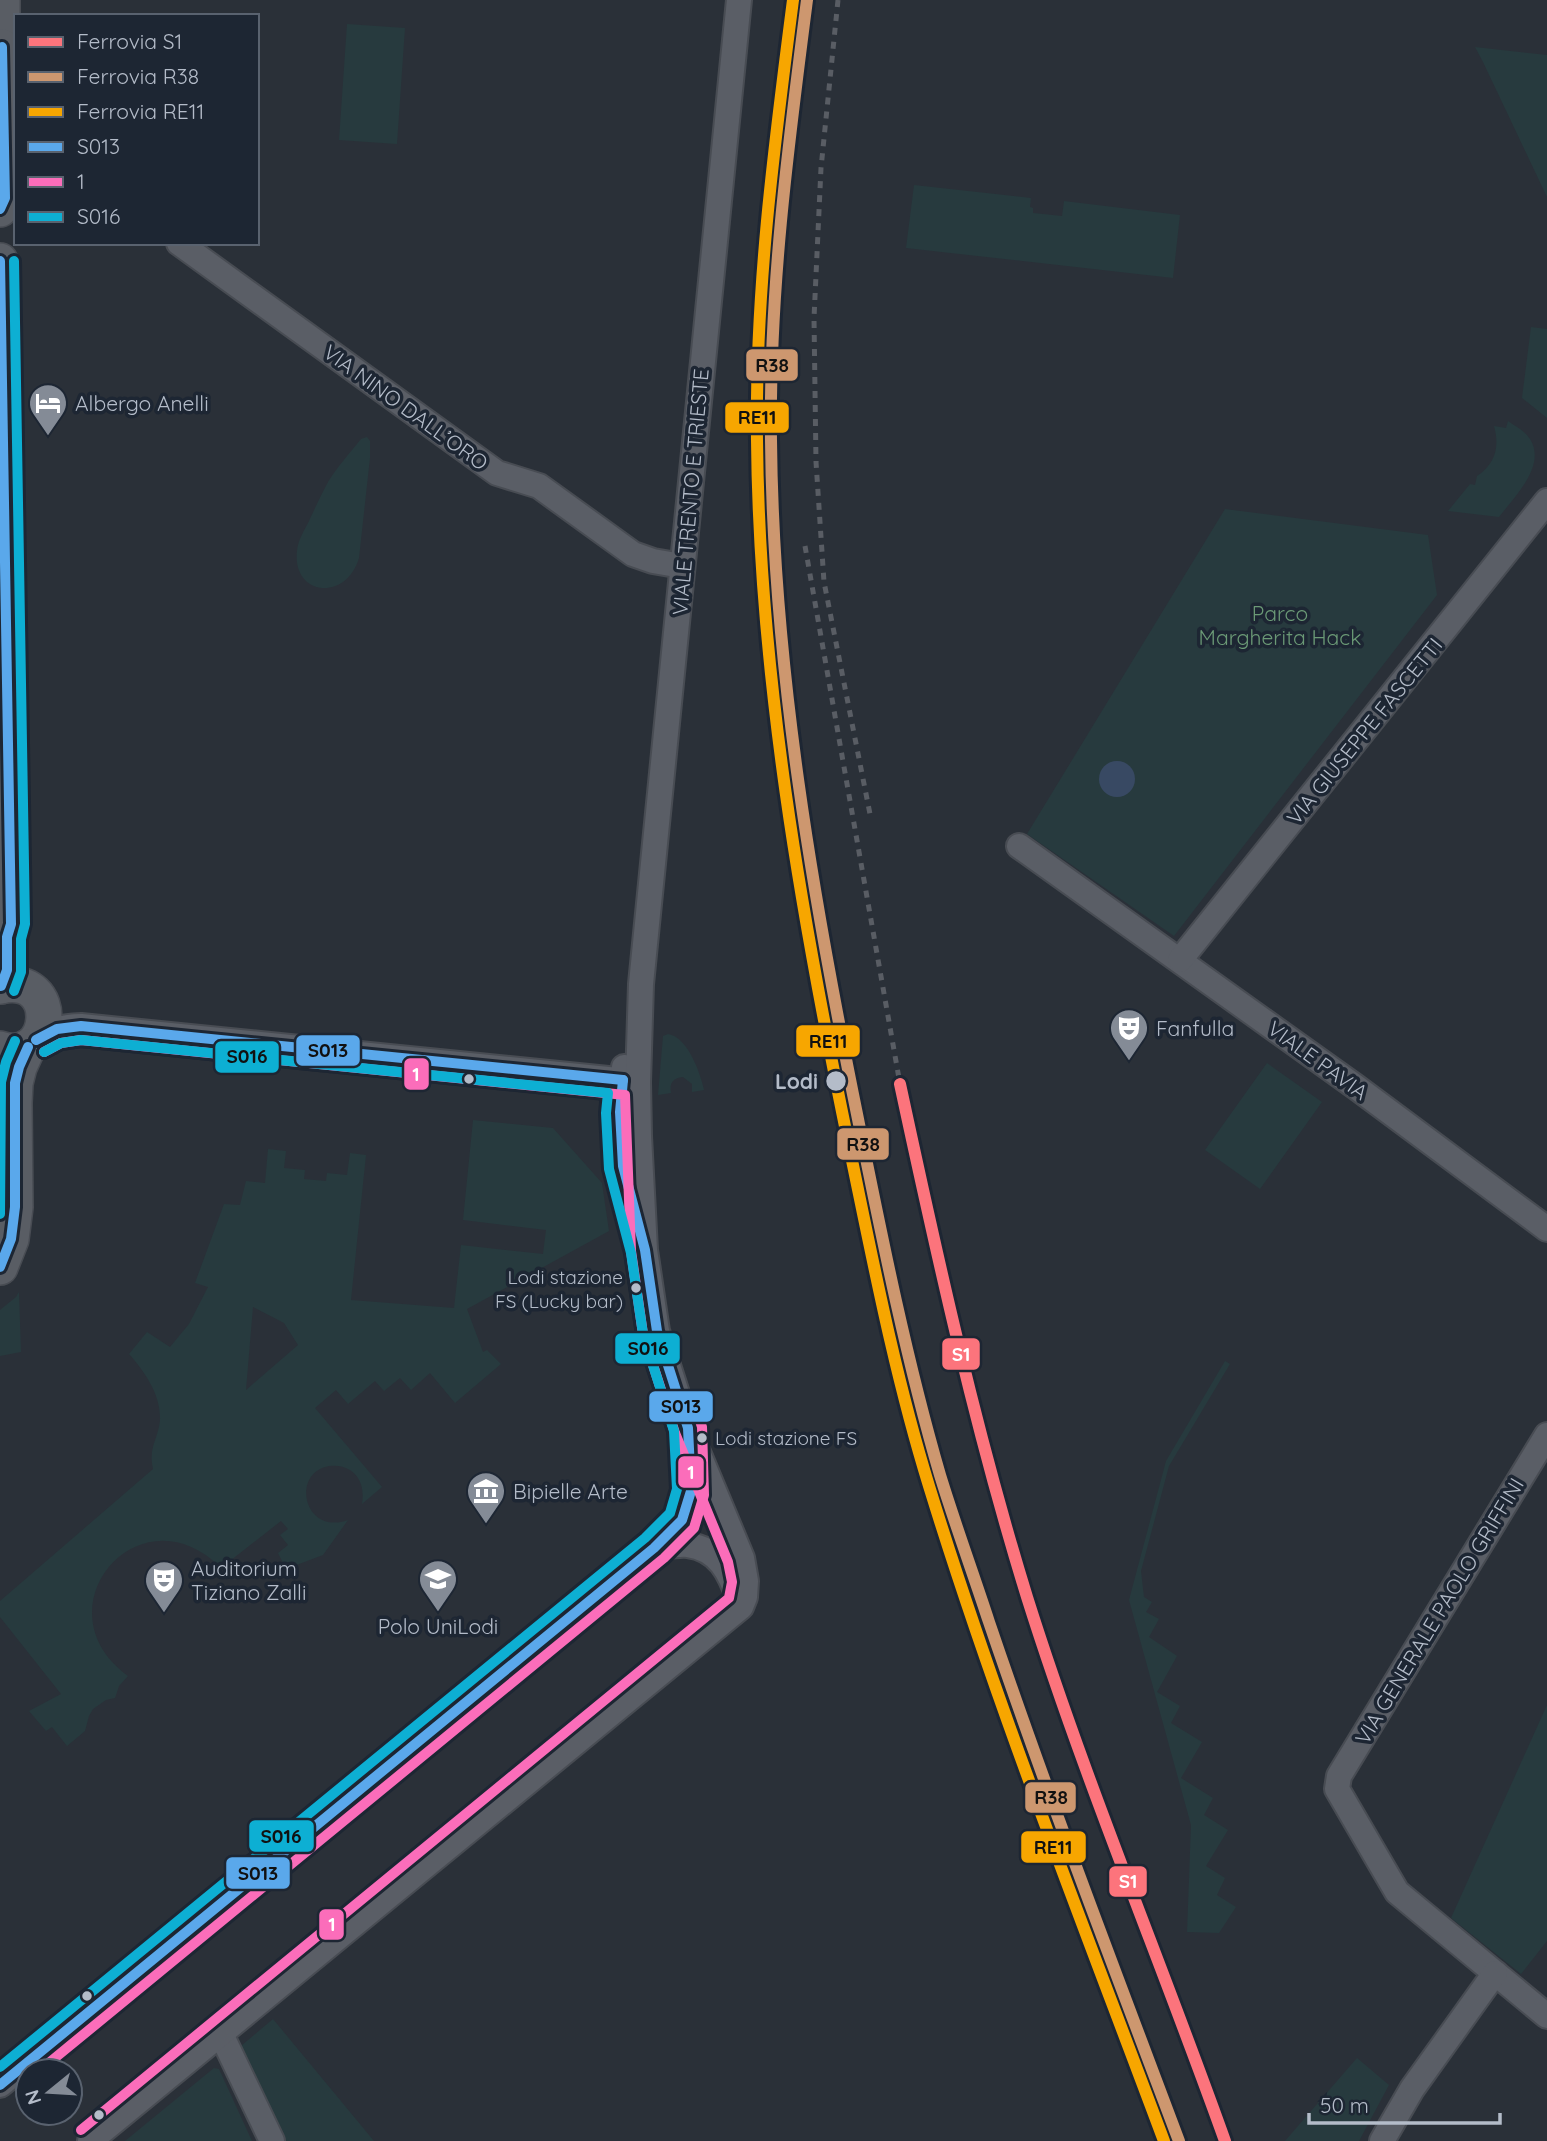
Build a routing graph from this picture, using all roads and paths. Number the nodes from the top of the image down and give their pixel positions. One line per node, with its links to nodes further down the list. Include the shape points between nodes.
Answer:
1 (739, 0): 8 (street, VIALE TRENTO E TRIESTE)
2 (2, 24): 3 (street)
3 (9, 113): 4 (street, via 5,198)
4 (0, 209)
5 (182, 245): 8 (street, VIA NINO DALL’ORO, via 497,473 539,486 633,554)
6 (0, 261): 11 (street, via 11,924 6,937 7,970)
7 (1547, 501): 10 (street, VIA GIUSEPPE FASCETTI)
8 (682, 565): 14 (street, VIALE TRENTO E TRIESTE)
9 (1019, 846): 10 (street, VIALE PAVIA)
10 (1180, 960): 15 (street, VIALE PAVIA)
11 (16, 989): 12 (street, via 61,1020); 13 (street, via 44,1009 45,1020 43,1031)
12 (81, 1026): 13 (street, via 49,1032); 14 (street)
13 (16, 1048): 16 (street, via 15,1207 11,1238)
14 (630, 1081): 17 (street, VIALE TRENTO E TRIESTE, via 657,1331)
15 (1547, 1228)
16 (0, 1267)
17 (688, 1428): 19 (street, via 691,1491 682,1520); 20 (street, via 742,1558 746,1581)
18 (1547, 1435): 21 (street, VIA GENERALE PAOLO GRIFFINI, via 1339,1776 1337,1789 1397,1892)
19 (654, 1548): 20 (street, via 687,1545 711,1553 731,1575); 24 (street)
20 (741, 1607): 23 (street)
21 (1495, 1973): 22 (street); 27 (street, via 1412,2089)
22 (1547, 2016)
23 (221, 2034): 25 (street); 26 (street)
24 (0, 2085)
25 (90, 2141)
26 (272, 2141)
27 (1382, 2141)

